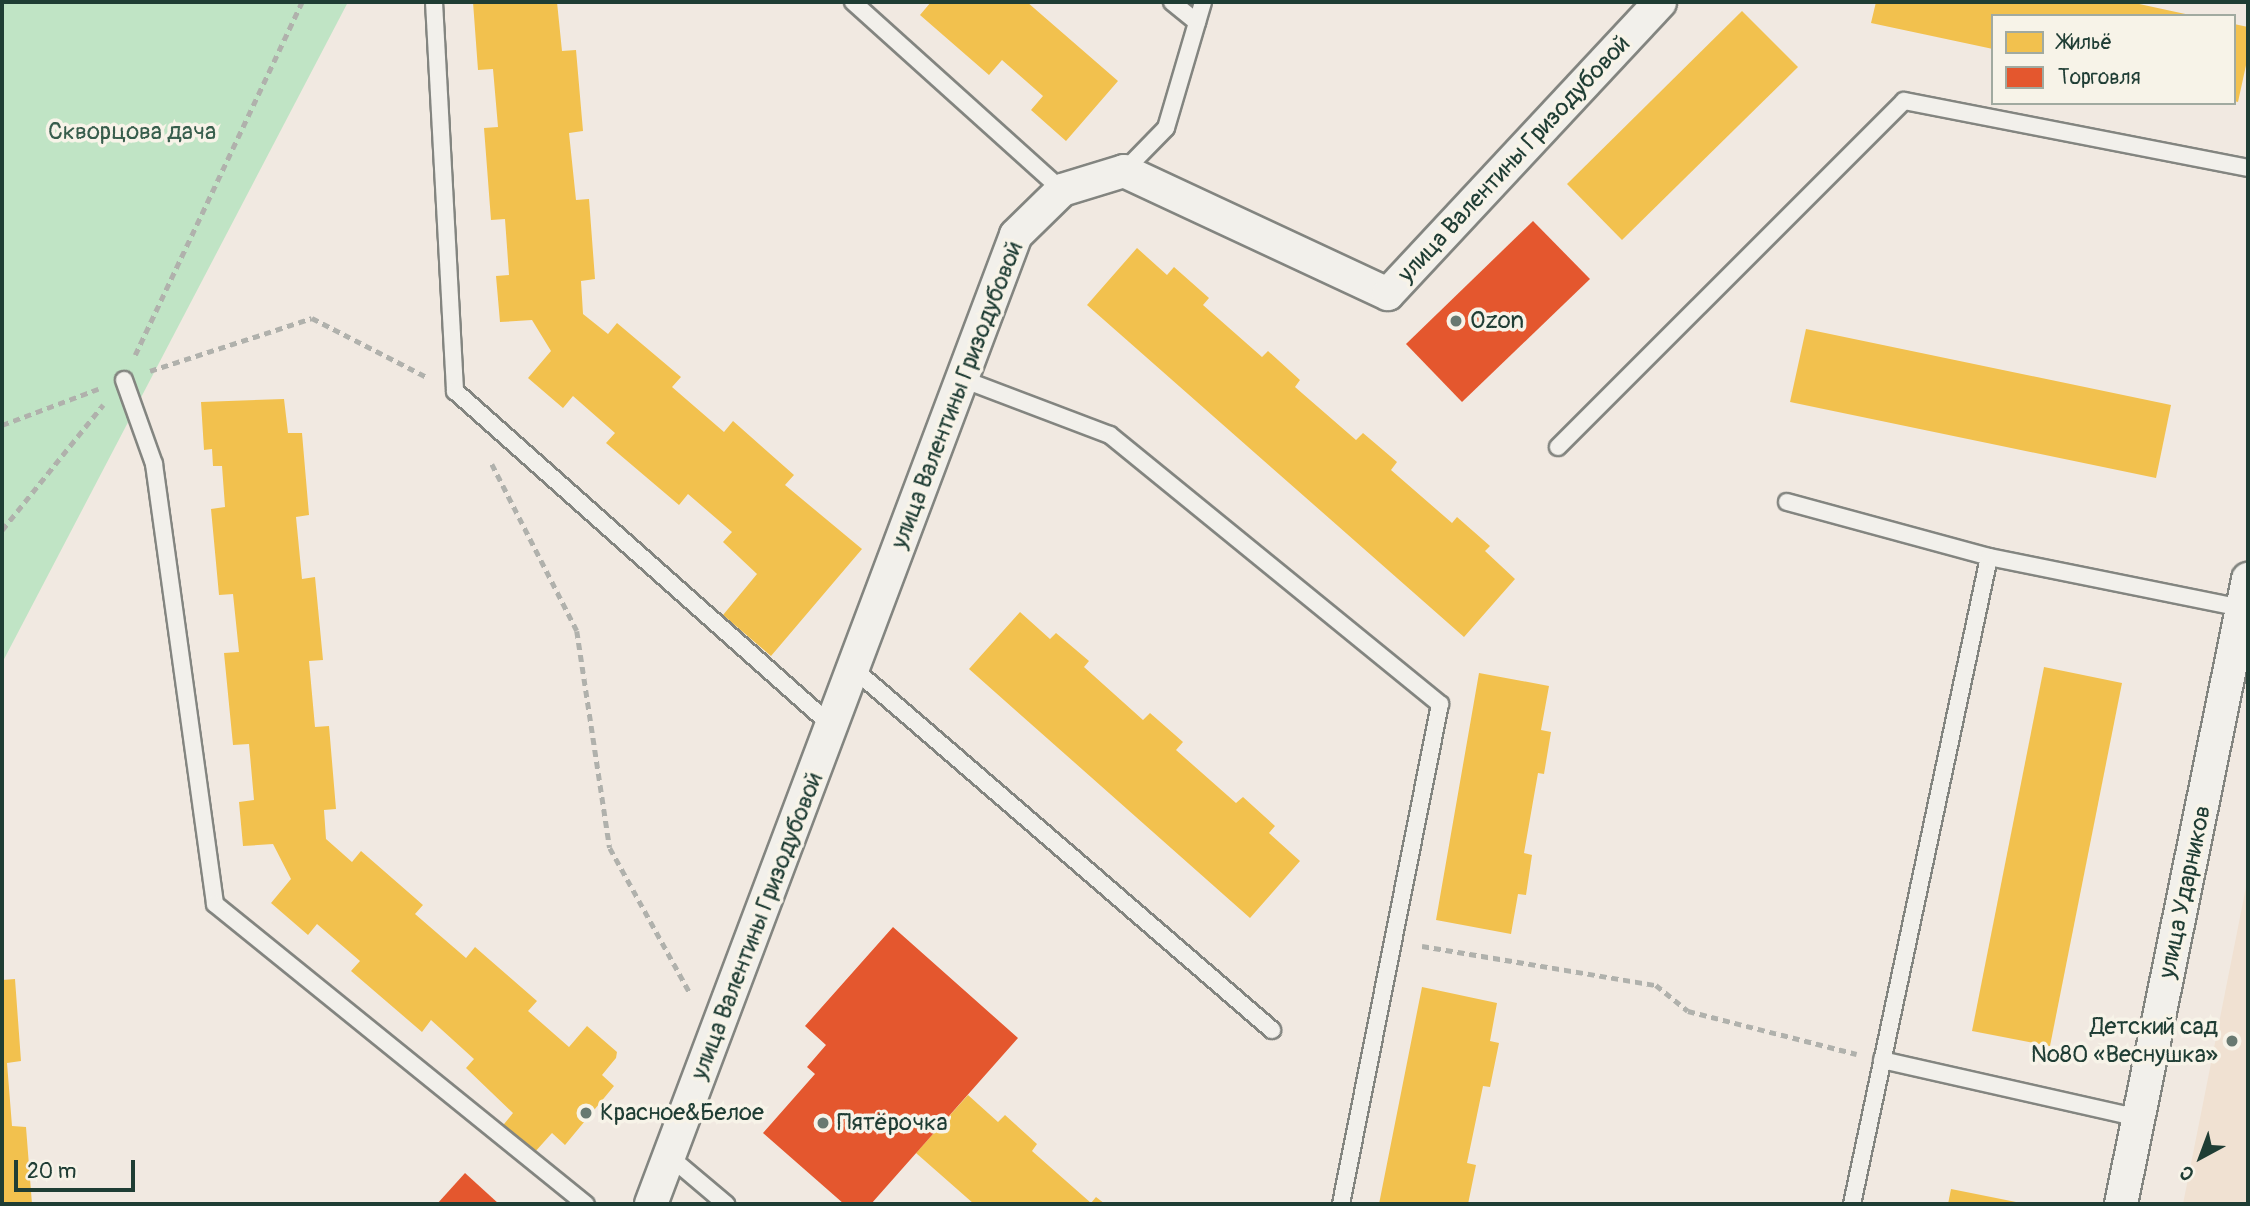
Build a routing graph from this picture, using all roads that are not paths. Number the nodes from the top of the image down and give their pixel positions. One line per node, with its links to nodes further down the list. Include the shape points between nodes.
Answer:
1 (434, 2): 17 (lane, via 455,391)
2 (853, 2): 9 (lane)
3 (1172, 2): 6 (lane)
4 (1203, 2): 6 (lane)
5 (1660, 2): 8 (street, улица Валентины Гризодубовой, via 1388,295)
6 (1197, 22): 8 (lane, via 1166,128)
7 (2248, 168): 12 (lane, via 1904,101)
8 (1124, 171): 9 (street, улица Валентины Гризодубовой)
9 (1062, 190): 10 (street, улица Валентины Гризодубовой, via 1017,234)
10 (960, 378): 16 (street, улица Валентины Гризодубовой); 25 (lane, via 1110,435 1440,704)
11 (124, 380): 22 (lane, via 154,464 215,904)
12 (1558, 447)
13 (1787, 502): 14 (lane)
14 (1989, 556): 15 (lane); 19 (lane)
15 (2245, 594): 20 (street, улица Ударников)
16 (855, 670): 17 (street, улица Валентины Гризодубовой); 18 (lane)
17 (833, 727): 21 (street, улица Валентины Гризодубовой)
18 (1272, 1030)
19 (1882, 1060): 20 (lane); 26 (lane)
20 (2139, 1118): 27 (street, улица Ударников)
21 (669, 1156): 23 (street, улица Валентины Гризодубовой); 24 (lane)
22 (586, 1204)
23 (651, 1204)
24 (726, 1204)
25 (1341, 1204)
26 (1852, 1204)
27 (2121, 1204)

